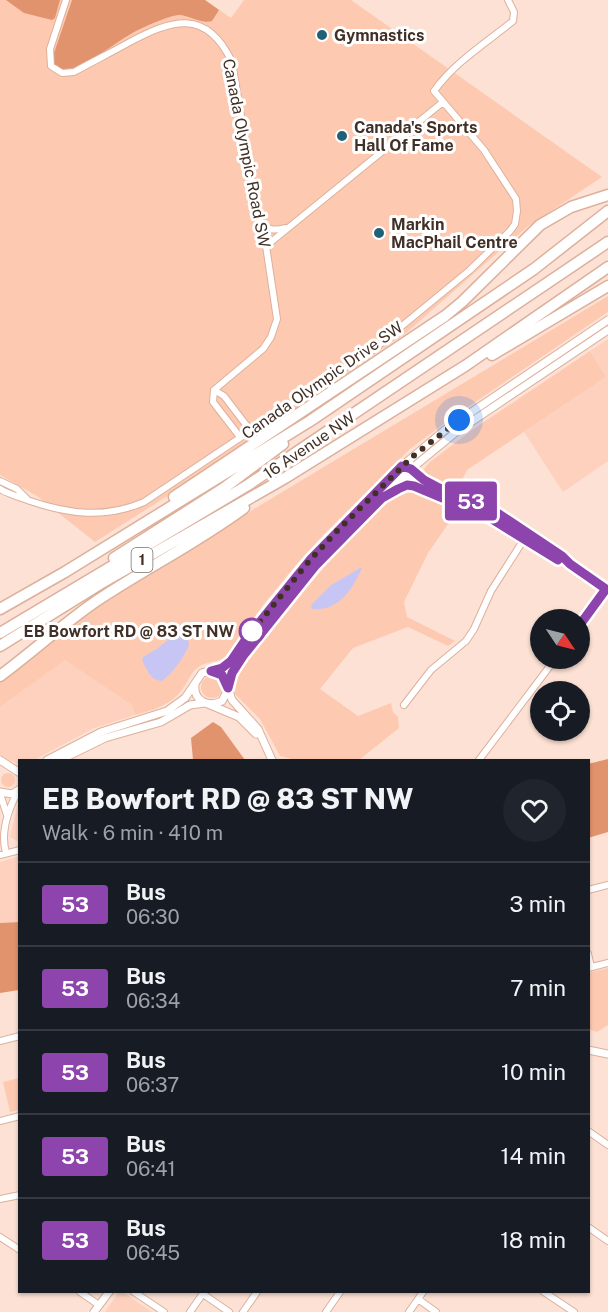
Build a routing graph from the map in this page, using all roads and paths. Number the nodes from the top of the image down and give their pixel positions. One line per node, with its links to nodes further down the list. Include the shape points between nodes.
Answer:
1 (66, 0): 6 (street, Canada Olympic Road SW, via 50,49 50,64 59,73 74,72 165,25 196,25 219,39 232,62)
2 (508, 0): 3 (street, via 514,12 513,21 441,82 434,91)
3 (443, 102): 7 (street); 17 (street, Canada Olympic Drive SW, via 483,150 516,199 515,224 470,270 380,344)
4 (608, 195): 28 (highway, via 571,207 540,225 445,316)
5 (608, 211): 16 (highway, via 534,269)
6 (260, 224): 7 (street, via 276,231); 9 (street, Canada Olympic Road SW)
7 (288, 227): 9 (street)
8 (608, 242): 30 (highway, 16 Avenue NW / 1, via 248,485)
9 (266, 246): 15 (street, Canada Olympic Road SW, via 276,306 275,327 263,349)
10 (608, 267): 14 (highway, 16 Avenue NW / 1)
11 (608, 285): 14 (highway, via 482,362)
12 (608, 320): 19 (street, via 445,430)
13 (608, 330): 20 (street, via 456,432)
14 (465, 366): 21 (highway, 16 Avenue NW / 1)
15 (214, 390): 17 (street, via 224,396); 18 (street, via 213,402)
16 (310, 421): 28 (highway); 30 (highway, via 224,488)
17 (249, 430): 18 (street, Canada Olympic Drive SW)
18 (240, 437): 26 (street, Canada Olympic Drive SW, via 159,494 128,508 76,513)
19 (402, 466): 20 (street); 36 (street, via 310,560 231,661)
20 (408, 471): 24 (street); 25 (street); 27 (street, via 493,510)
21 (285, 478): 34 (highway, 16 Avenue NW / 1); 37 (highway, via 223,524 96,602)
22 (0, 481): 26 (street, Canada Olympic Drive SW)
23 (0, 489): 26 (street, Canada Olympic Drive SW)
24 (424, 490): 25 (street, via 407,485); 27 (street)
25 (382, 498): 39 (street, via 316,565 279,610 238,662)
26 (27, 499)
27 (526, 537): 29 (street, via 562,556); 41 (street, via 491,591 466,641 431,670)
28 (65, 572): 31 (highway)
29 (607, 588): 32 (street)
30 (54, 600): 33 (highway, 16 Avenue NW / 1)
31 (0, 609)
32 (590, 612)
33 (0, 633)
34 (0, 646)
35 (548, 669): 46 (street)
36 (211, 671): 38 (street, via 202,673); 39 (street, via 222,675)
37 (0, 676)
38 (195, 681): 40 (street, via 196,696); 43 (street, via 185,698 167,711 101,732)
39 (229, 689): 40 (street, via 222,701); 42 (street, via 232,700 258,729)
40 (207, 704): 42 (street, via 239,717); 44 (street, via 190,705 161,722 105,738)
41 (404, 705)
42 (268, 751): 45 (street)
43 (49, 759)
44 (62, 759)
45 (272, 759)
46 (480, 759)
47 (0, 760): 49 (street)
48 (0, 770): 49 (street)
49 (17, 770)
50 (18, 790): 52 (street, via 8,795)
51 (18, 792): 53 (street)
52 (0, 793): 53 (street)
53 (8, 815): 54 (street)
54 (2, 835): 56 (street)
55 (18, 850): 56 (street)
56 (3, 854)
57 (608, 885): 58 (street)
58 (590, 890)
59 (608, 963): 60 (street)
60 (590, 967)
61 (18, 1036): 62 (street)
62 (0, 1041)
63 (590, 1050): 64 (street)
64 (608, 1054)
65 (18, 1116): 66 (street)
66 (0, 1121)
67 (590, 1132): 68 (street)
68 (608, 1145)
69 (18, 1194): 70 (street)
70 (0, 1199)
71 (590, 1228): 73 (street)
72 (0, 1237): 74 (street)
73 (608, 1241)
74 (18, 1249)
75 (81, 1293): 84 (street)
76 (108, 1293): 84 (street)
77 (136, 1293): 86 (street)
78 (204, 1293): 87 (street); 88 (street)
79 (256, 1293): 89 (street)
80 (339, 1293): 90 (street)
81 (422, 1293): 83 (street)
82 (545, 1293): 93 (street)
83 (418, 1299): 91 (street); 92 (street)
84 (99, 1305): 85 (street)
85 (94, 1312)
86 (164, 1312)
87 (190, 1312)
88 (229, 1312)
89 (243, 1312)
90 (326, 1312)
91 (409, 1312)
92 (436, 1312)
93 (573, 1312)

